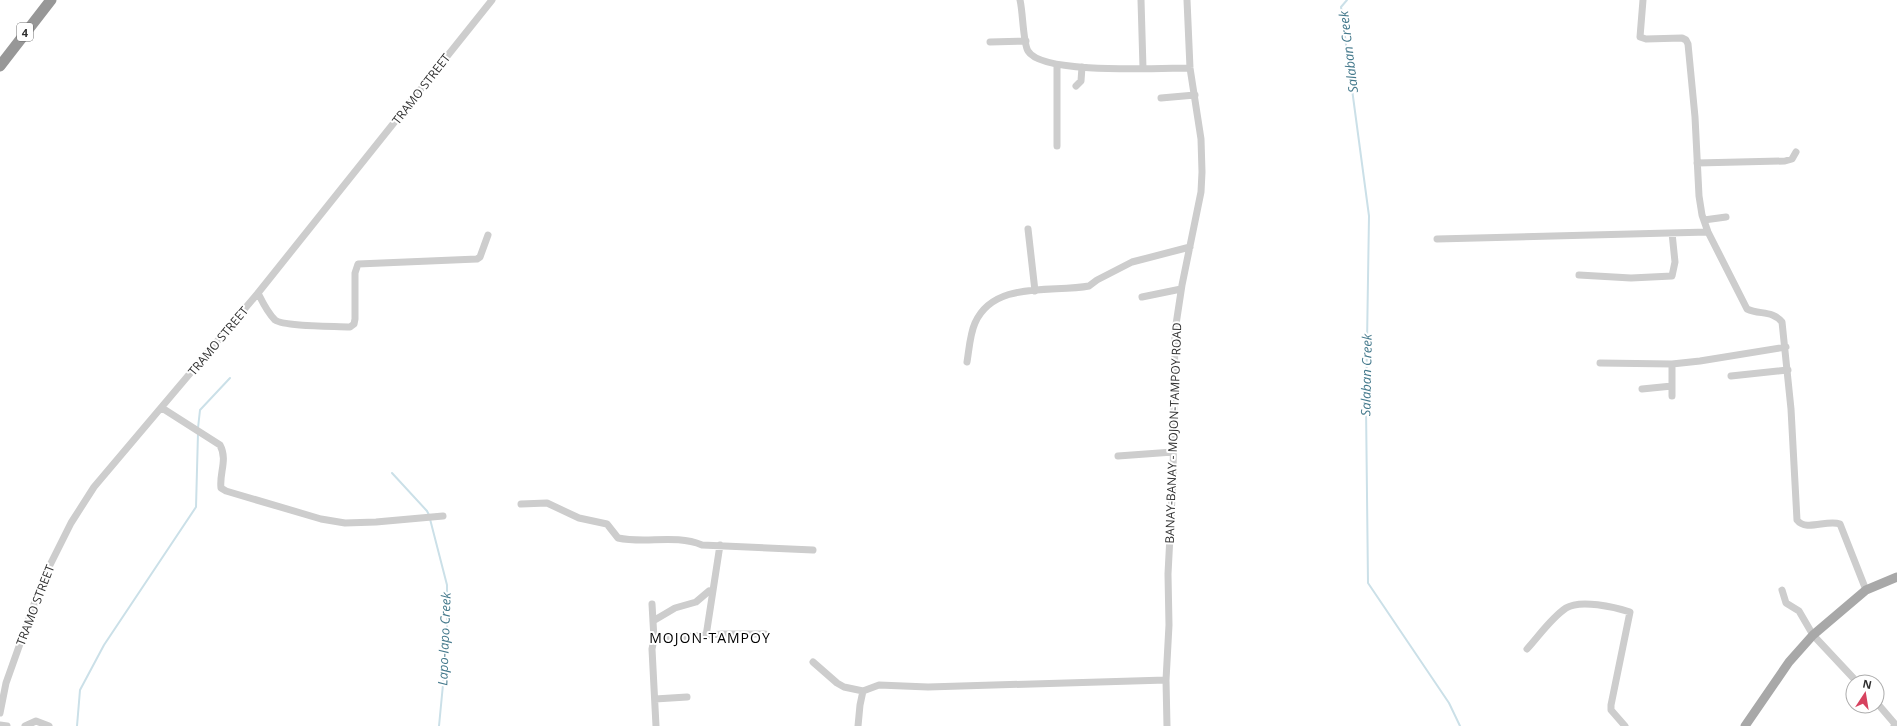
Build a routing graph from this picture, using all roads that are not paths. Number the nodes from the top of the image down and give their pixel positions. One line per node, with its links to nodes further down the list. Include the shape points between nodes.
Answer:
1 (51, 0): 10 (highway, 4)
2 (492, 0): 31 (street, TRAMO STREET)
3 (1020, 0): 7 (street)
4 (1141, 0): 12 (street)
5 (1187, 0): 13 (street, BANAY-BANAY - MOJON-TAMPOY ROAD)
6 (1643, 0): 19 (street, via 1640,37 1682,38 1688,44)
7 (1026, 41): 8 (street); 9 (street, via 1032,56)
8 (990, 42)
9 (1057, 65): 11 (street); 17 (street)
10 (0, 66)
11 (1082, 67): 12 (street); 14 (street, via 1081,81)
12 (1143, 68): 13 (street)
13 (1190, 68): 15 (street, BANAY-BANAY - MOJON-TAMPOY ROAD)
14 (1076, 86)
15 (1195, 95): 16 (street); 27 (street, BANAY-BANAY - MOJON-TAMPOY ROAD, via 1202,172 1201,192)
16 (1161, 98)
17 (1056, 146)
18 (1796, 152): 19 (street, via 1792,159 1785,161)
19 (1697, 163): 21 (street, via 1699,196)
20 (1726, 217): 21 (street)
21 (1704, 220): 23 (street)
22 (1028, 229): 30 (street)
23 (1708, 232): 24 (street); 33 (street, via 1748,309 1771,313 1782,322)
24 (1672, 233): 26 (street); 28 (street, via 1675,262 1672,276 1631,278)
25 (488, 236): 31 (street, via 477,259 358,264 355,273 355,319 350,327 288,325 276,321 267,311)
26 (1437, 239)
27 (1190, 247): 29 (street, BANAY-BANAY - MOJON-TAMPOY ROAD); 30 (street, via 1132,262 1089,286)
28 (1579, 275)
29 (1181, 289): 32 (street); 43 (street, BANAY-BANAY - MOJON-TAMPOY ROAD, via 1175,331)
30 (1035, 291): 34 (street, via 1016,292 1004,296 991,303 981,313 974,324)
31 (258, 293): 42 (street, TRAMO STREET)
32 (1142, 297)
33 (1786, 347): 36 (street, via 1700,362); 37 (street)
34 (967, 362)
35 (1600, 363): 36 (street)
36 (1672, 364): 39 (street)
37 (1788, 370): 38 (street); 51 (street, via 1797,499 1796,520 1807,525 1840,524)
38 (1731, 376)
39 (1672, 386): 40 (street); 41 (street)
40 (1642, 388)
41 (1672, 396)
42 (162, 408): 46 (street, via 220,445 224,452 221,483 226,491 321,519 345,523); 67 (street, TRAMO STREET, via 114,461 71,523 43,580 6,683)
43 (1174, 452): 44 (street); 62 (street, BANAY-BANAY - MOJON-TAMPOY ROAD)
44 (1118, 456)
45 (521, 504): 47 (street, via 547,503 579,518 607,524 618,538 690,540 702,545)
46 (443, 516)
47 (720, 545): 48 (street); 57 (street)
48 (813, 550)
49 (1897, 577): 51 (main road)
50 (1782, 590): 56 (street, via 1786,603 1799,611)
51 (1866, 590): 56 (main road)
52 (709, 591): 54 (street, via 696,602 675,608)
53 (652, 604): 54 (street)
54 (653, 621): 58 (street)
55 (765, 634): 57 (street)
56 (1813, 635): 61 (street); 76 (main road, via 1789,662)
57 (706, 636): 58 (street)
58 (654, 639): 65 (street, via 652,649)
59 (1528, 649): 75 (street, via 1566,608 1579,604 1598,605 1630,612 1611,707 1612,712)
60 (813, 662): 63 (street, via 837,683)
61 (1850, 674)
62 (1166, 680): 63 (street, via 928,687 879,685); 74 (street, BANAY-BANAY - MOJON-TAMPOY ROAD)
63 (863, 691): 73 (street)
64 (687, 697): 65 (street)
65 (655, 699): 72 (street)
66 (1885, 712): 77 (street)
67 (0, 713)
68 (0, 725): 69 (street)
69 (7, 726)
70 (25, 726): 71 (street, via 36,721)
71 (49, 726)
72 (656, 726)
73 (858, 726)
74 (1167, 726)
75 (1625, 726)
76 (1745, 726)
77 (1894, 726)

